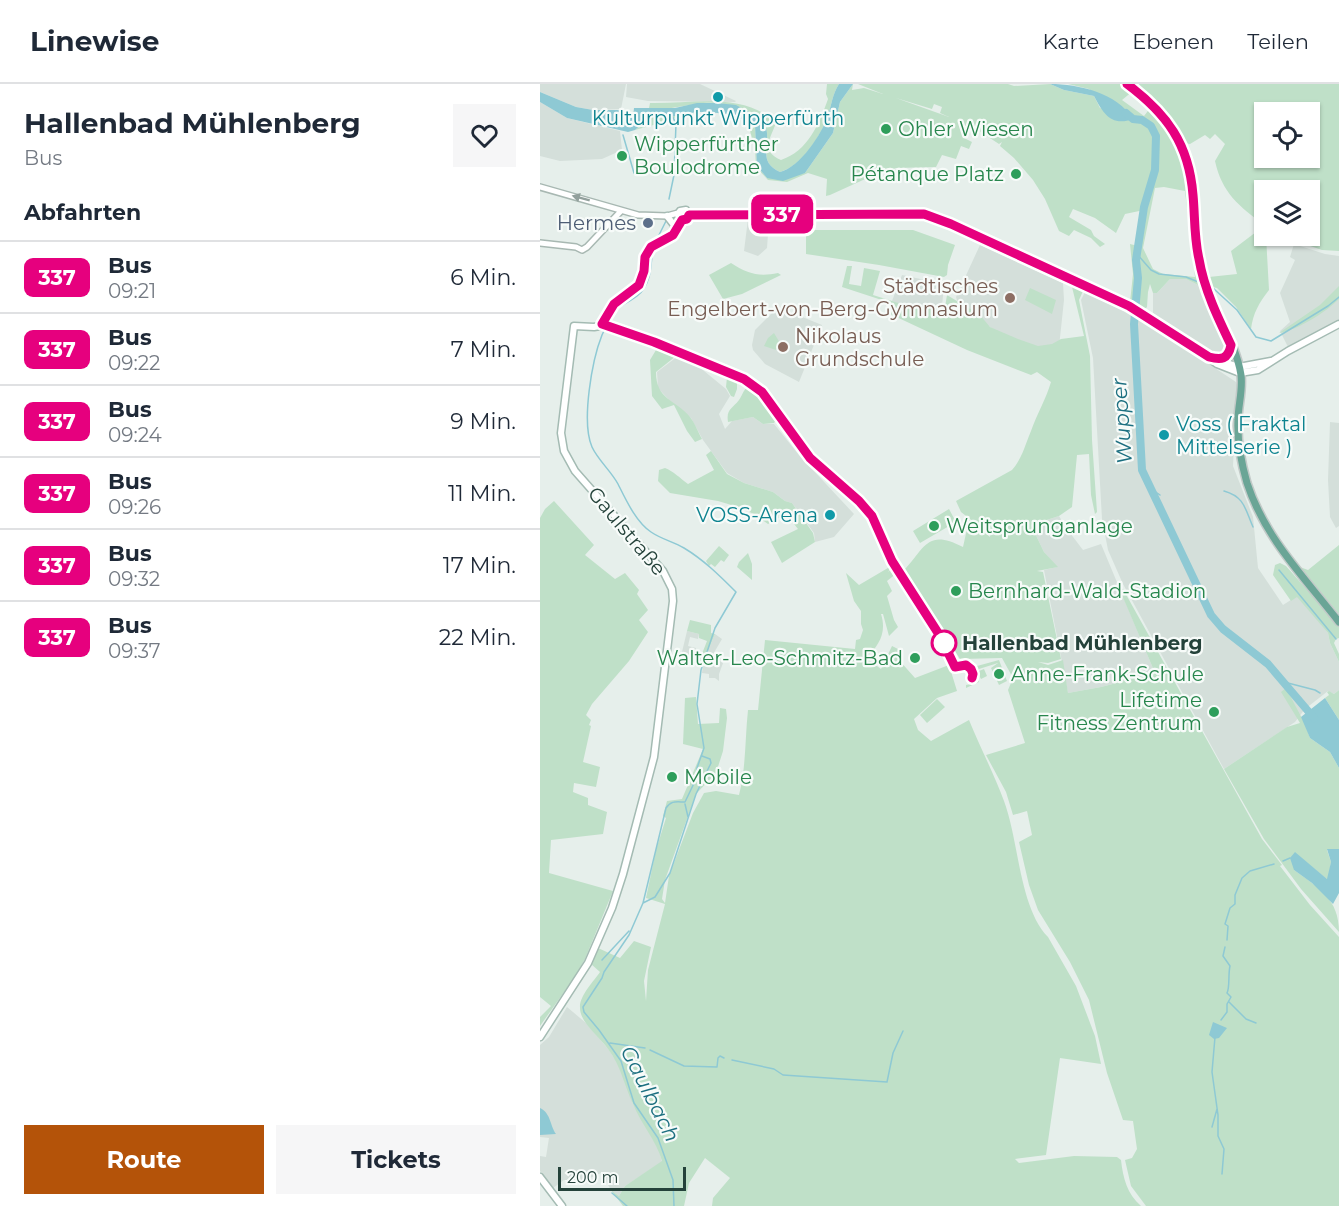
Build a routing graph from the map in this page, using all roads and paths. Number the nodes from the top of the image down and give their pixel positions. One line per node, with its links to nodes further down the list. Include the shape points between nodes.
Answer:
1 (1127, 84): 9 (main road, via 1171,126 1184,153 1193,192 1203,278)
2 (540, 187): 3 (street, one-way to 2)
3 (617, 211): 4 (street); 7 (street, via 582,250)
4 (667, 216): 5 (street); 6 (main road, via 674,225)
5 (680, 217): 6 (main road); 10 (main road, via 685,210 689,215 924,214 1129,306)
6 (674, 233): 14 (main road, Gaulstraße, via 651,247 639,285 614,304 602,324 574,326 561,433 564,452 575,471 663,571 673,601 654,758 623,874 588,963)
7 (540, 243)
8 (1339, 324): 12 (main road, via 1272,360)
9 (1231, 345): 11 (main road, via 1228,355); 12 (main road)
10 (1209, 357): 11 (main road); 12 (main road, via 1222,367)
11 (1219, 360): 12 (main road)
12 (1240, 370): 13 (main road, via 1239,450 1257,508 1280,550)
13 (1339, 622)
14 (540, 1037)
15 (540, 1177): 16 (main road)
16 (562, 1206)

